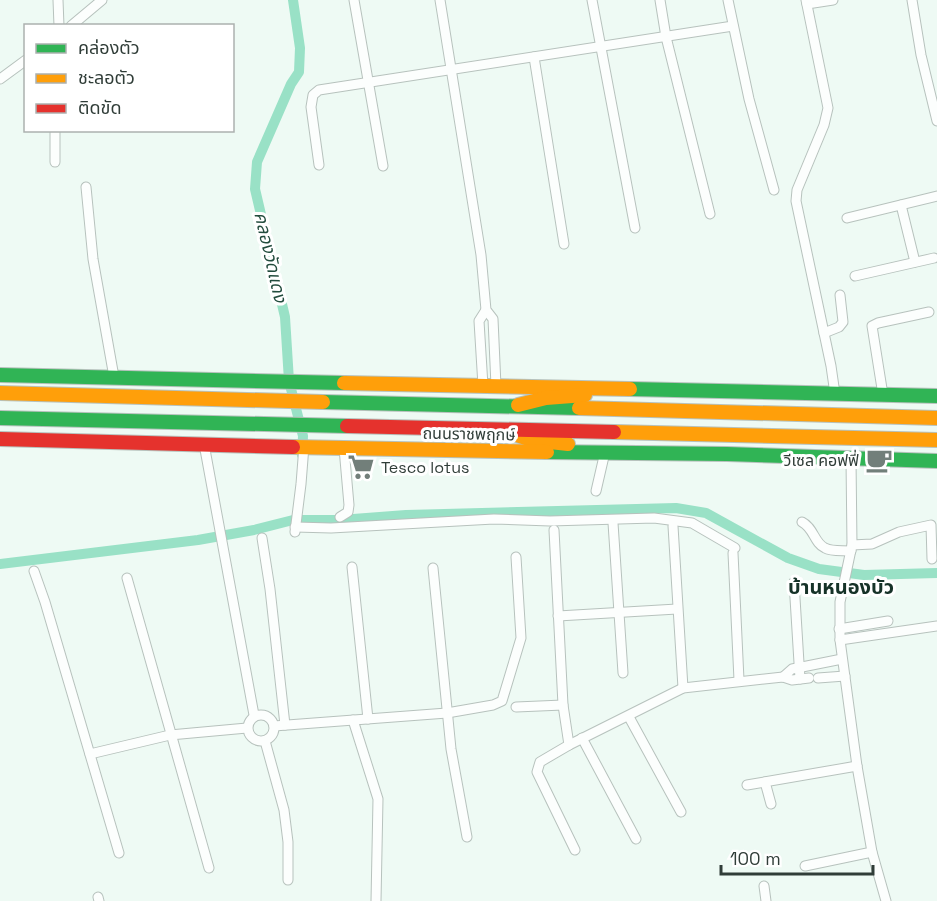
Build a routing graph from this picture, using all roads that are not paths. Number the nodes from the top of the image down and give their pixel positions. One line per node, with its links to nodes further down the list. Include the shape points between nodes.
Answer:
1 (58, 0): 11 (street)
2 (102, 0): 12 (street)
3 (354, 0): 20 (street)
4 (440, 0): 18 (street)
5 (592, 0): 15 (street)
6 (660, 0): 14 (street)
7 (728, 0): 13 (street)
8 (833, 0): 10 (street)
9 (912, 0): 21 (street)
10 (807, 2): 40 (street, via 828,108 796,201)
11 (58, 24)
12 (73, 24)
13 (733, 26): 14 (street); 27 (street)
14 (666, 37): 15 (street); 30 (street)
15 (600, 48): 16 (street); 32 (street)
16 (534, 57): 18 (street); 33 (street)
17 (24, 61): 19 (street)
18 (452, 70): 20 (street); 38 (street)
19 (0, 79)
20 (369, 83): 24 (street, via 319,90 312,95); 25 (street)
21 (937, 121)
22 (55, 132): 23 (street)
23 (55, 162)
24 (319, 165)
25 (383, 166)
26 (86, 187): 42 (street, via 93,259)
27 (774, 190)
28 (937, 196): 29 (street)
29 (901, 205): 31 (street); 35 (street)
30 (710, 214)
31 (847, 218)
32 (635, 228)
33 (564, 244)
34 (934, 258): 35 (street)
35 (915, 262): 36 (street)
36 (855, 276)
37 (840, 295): 40 (street, via 843,322)
38 (486, 310): 43 (street, via 493,319); 43 (street, via 479,321)
39 (929, 312): 47 (street, via 872,326)
40 (824, 333): 46 (street)
41 (0, 375): 42 (main road)
42 (114, 377): 43 (main road)
43 (490, 386): 44 (main road)
44 (606, 389): 46 (main road); 49 (main road)
45 (0, 393): 49 (main road, ถนนราชพฤกษ์)
46 (835, 394): 47 (main road)
47 (883, 395): 48 (main road)
48 (937, 396)
49 (513, 406): 51 (main road, ถนนราชพฤกษ์)
50 (0, 418): 52 (main road, ถนนราชพฤกษ์)
51 (937, 418)
52 (505, 431): 54 (main road, ถนนราชพฤกษ์); 59 (main road, via 542,441)
53 (0, 439): 55 (main road, ถนนราชพฤกษ์)
54 (937, 440)
55 (204, 444): 56 (main road, ถนนราชพฤกษ์); 96 (street)
56 (304, 446): 57 (main road, ถนนราชพฤกษ์); 91 (street, via 296,524 331,528 494,519 654,518 692,523 734,551)
57 (344, 448): 58 (main road, ถนนราชพฤกษ์); 63 (street, via 349,506 348,512)
58 (605, 452): 59 (main road, ถนนราชพฤกษ์); 62 (street)
59 (621, 452): 60 (main road, ถนนราชพฤกษ์)
60 (851, 459): 61 (main road, ถนนราชพฤกษ์); 70 (street)
61 (937, 461)
62 (596, 491)
63 (340, 517)
64 (802, 522): 70 (street, via 826,549)
65 (613, 523): 79 (street)
66 (934, 523): 70 (street); 72 (street)
67 (673, 526): 78 (street)
68 (555, 530): 80 (street)
69 (262, 538): 100 (street)
70 (851, 548): 83 (street)
71 (516, 557): 95 (street, via 521,638 502,701)
72 (933, 559)
73 (352, 567): 98 (street)
74 (434, 568): 95 (street)
75 (34, 571): 107 (street)
76 (127, 578): 103 (street)
77 (794, 582): 86 (street)
78 (677, 609): 79 (street); 92 (street)
79 (618, 612): 80 (street); 87 (street)
80 (558, 616): 93 (street)
81 (888, 621): 83 (street)
82 (937, 626): 84 (street)
83 (839, 629): 84 (street)
84 (840, 640): 85 (street)
85 (842, 659): 86 (street); 88 (street)
86 (800, 667): 89 (street); 90 (street)
87 (622, 673)
88 (845, 676): 90 (street); 108 (street)
89 (783, 677): 90 (street); 91 (street)
90 (809, 678)
91 (739, 680): 92 (street)
92 (683, 688): 97 (street)
93 (563, 705): 94 (street); 106 (street)
94 (516, 707)
95 (447, 713): 98 (street); 113 (street)
96 (254, 715): 101 (street, via 267,716); 102 (street)
97 (629, 717): 104 (street); 112 (street)
98 (368, 719): 99 (street)
99 (353, 720): 100 (street); 122 (street, via 378,799)
100 (285, 725): 101 (street)
101 (274, 726): 105 (street, via 271,737)
102 (247, 728): 103 (street); 105 (street, via 253,739)
103 (170, 735): 107 (street); 119 (street)
104 (582, 738): 106 (street); 114 (street)
105 (264, 741): 120 (street, via 284,810)
106 (569, 745): 115 (street, via 540,762 537,772)
107 (90, 754): 117 (street)
108 (857, 766): 109 (street); 116 (street)
109 (765, 782): 110 (street); 111 (street)
110 (747, 785)
111 (771, 804)
112 (681, 812)
113 (467, 837)
114 (636, 839)
115 (574, 850)
116 (872, 852): 118 (street); 124 (street)
117 (119, 853)
118 (805, 866)
119 (209, 868)
120 (288, 880)
121 (764, 885): 123 (street)
122 (376, 901)
123 (766, 901)
124 (886, 901)

